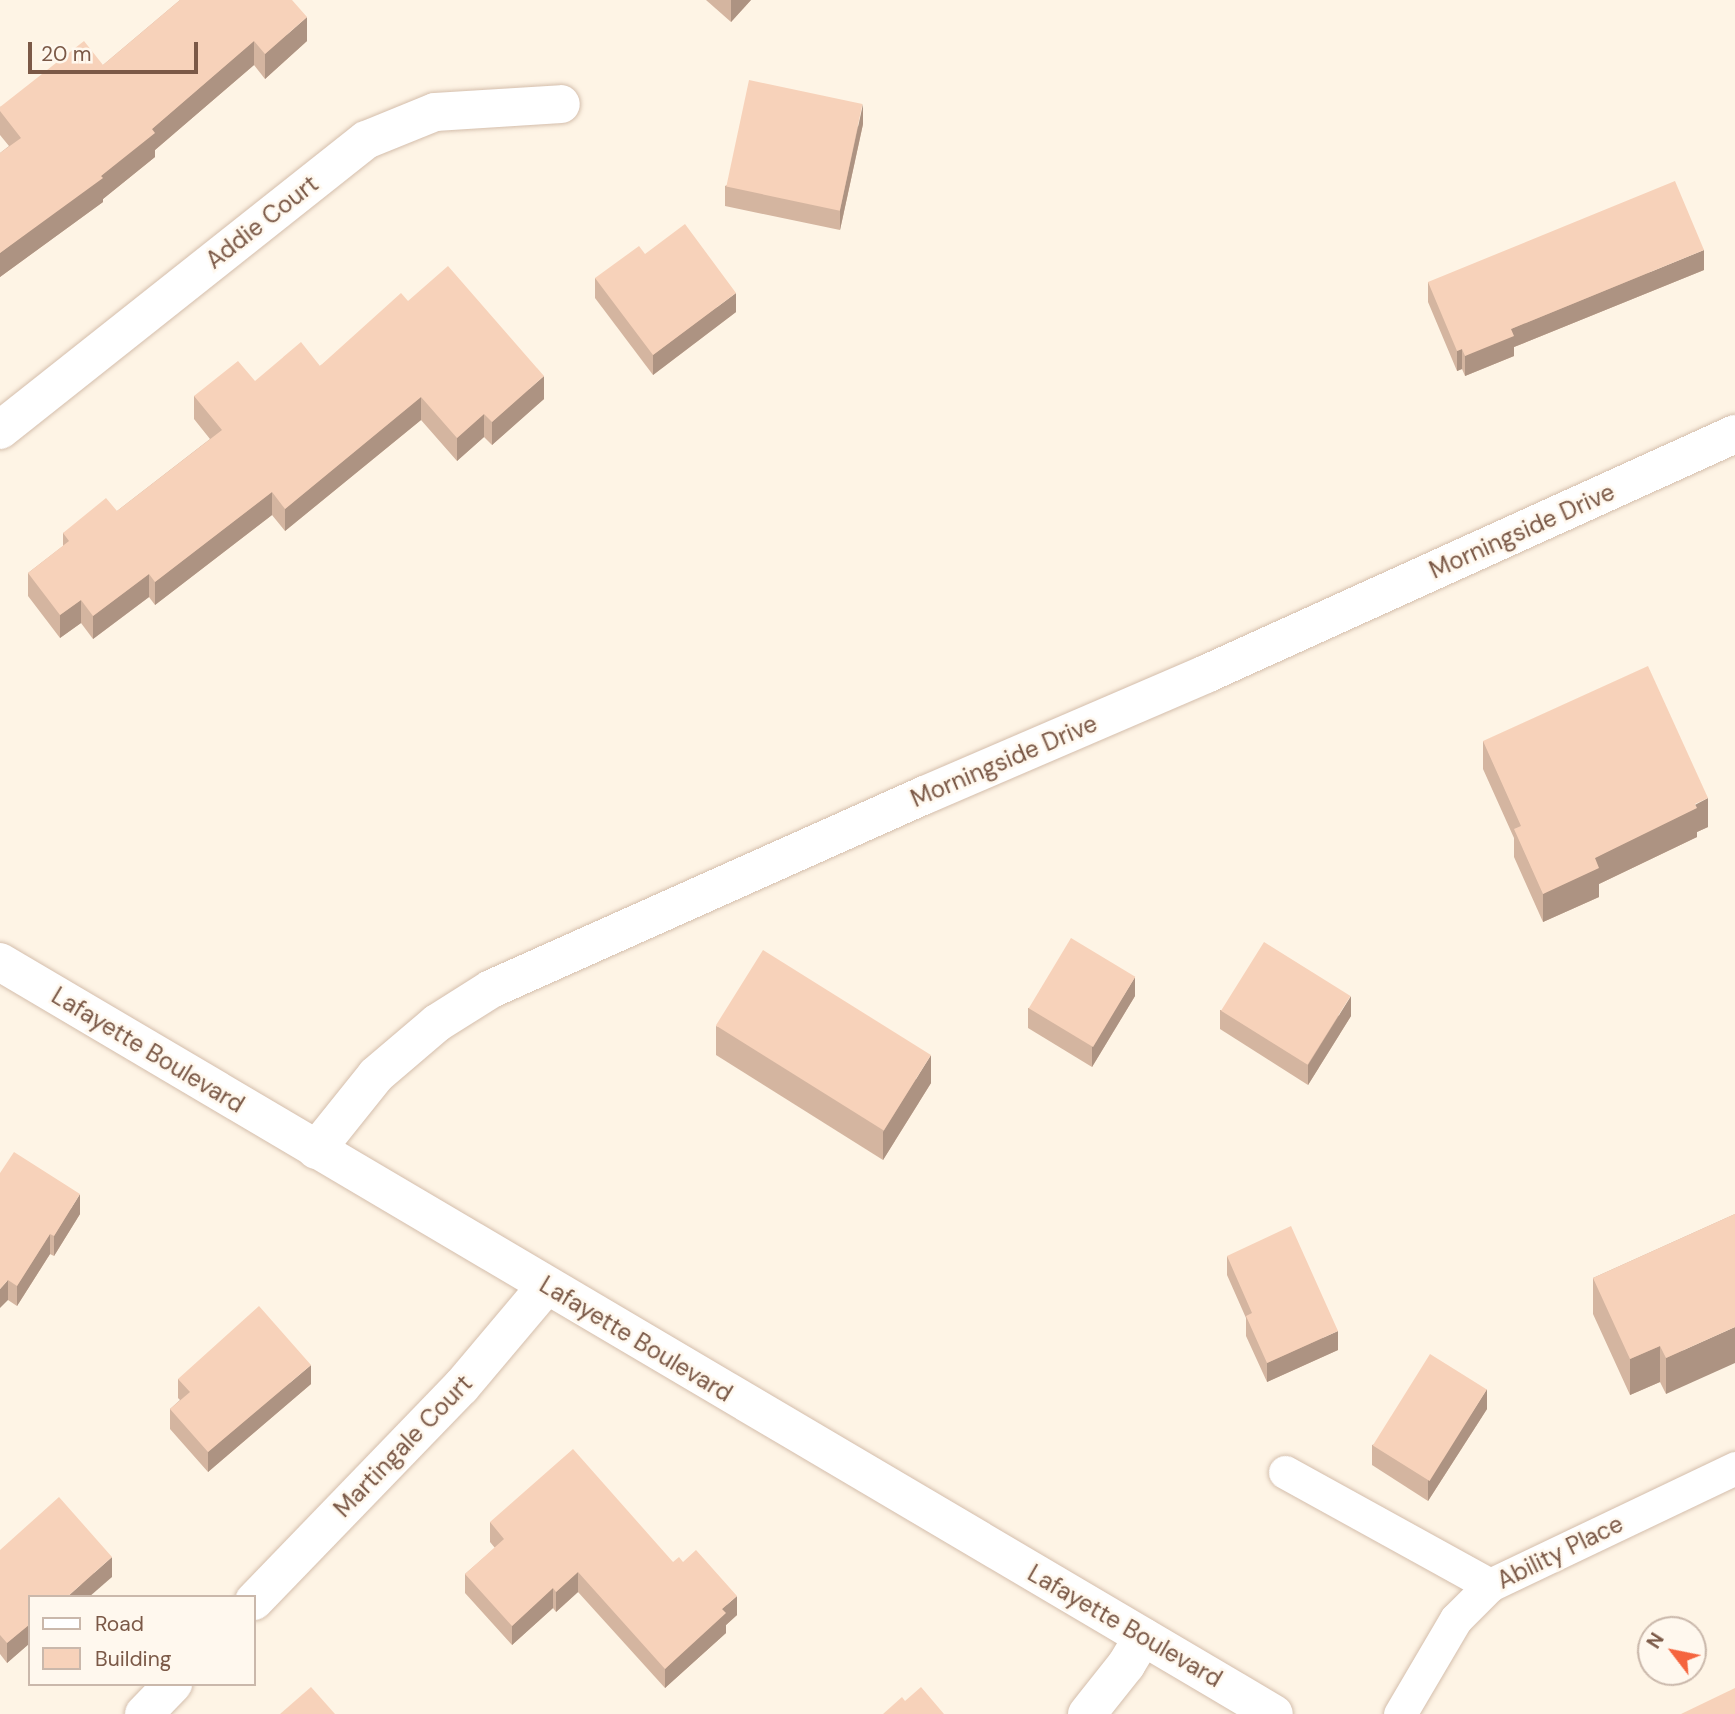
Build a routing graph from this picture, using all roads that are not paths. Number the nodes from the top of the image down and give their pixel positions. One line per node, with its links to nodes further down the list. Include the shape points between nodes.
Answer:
1 (561, 104): 2 (street, Addie Court, via 435,112 366,140)
2 (0, 430)
3 (1735, 435): 5 (street, Morningside Drive, via 491,989 437,1023 376,1075)
4 (0, 962): 5 (street, Lafayette Boulevard)
5 (316, 1150): 6 (street, Lafayette Boulevard)
6 (547, 1286): 10 (street, Martingale Court, via 461,1387); 11 (street, Lafayette Boulevard)
7 (1735, 1468): 9 (lane, Ability Place)
8 (1285, 1472): 9 (lane)
9 (1490, 1586): 16 (lane, Ability Place, via 1456,1619)
10 (256, 1599)
11 (1143, 1637): 14 (street); 15 (street, Lafayette Boulevard)
12 (171, 1686): 13 (street)
13 (144, 1714)
14 (1087, 1714)
15 (1274, 1714)
16 (1400, 1714)

